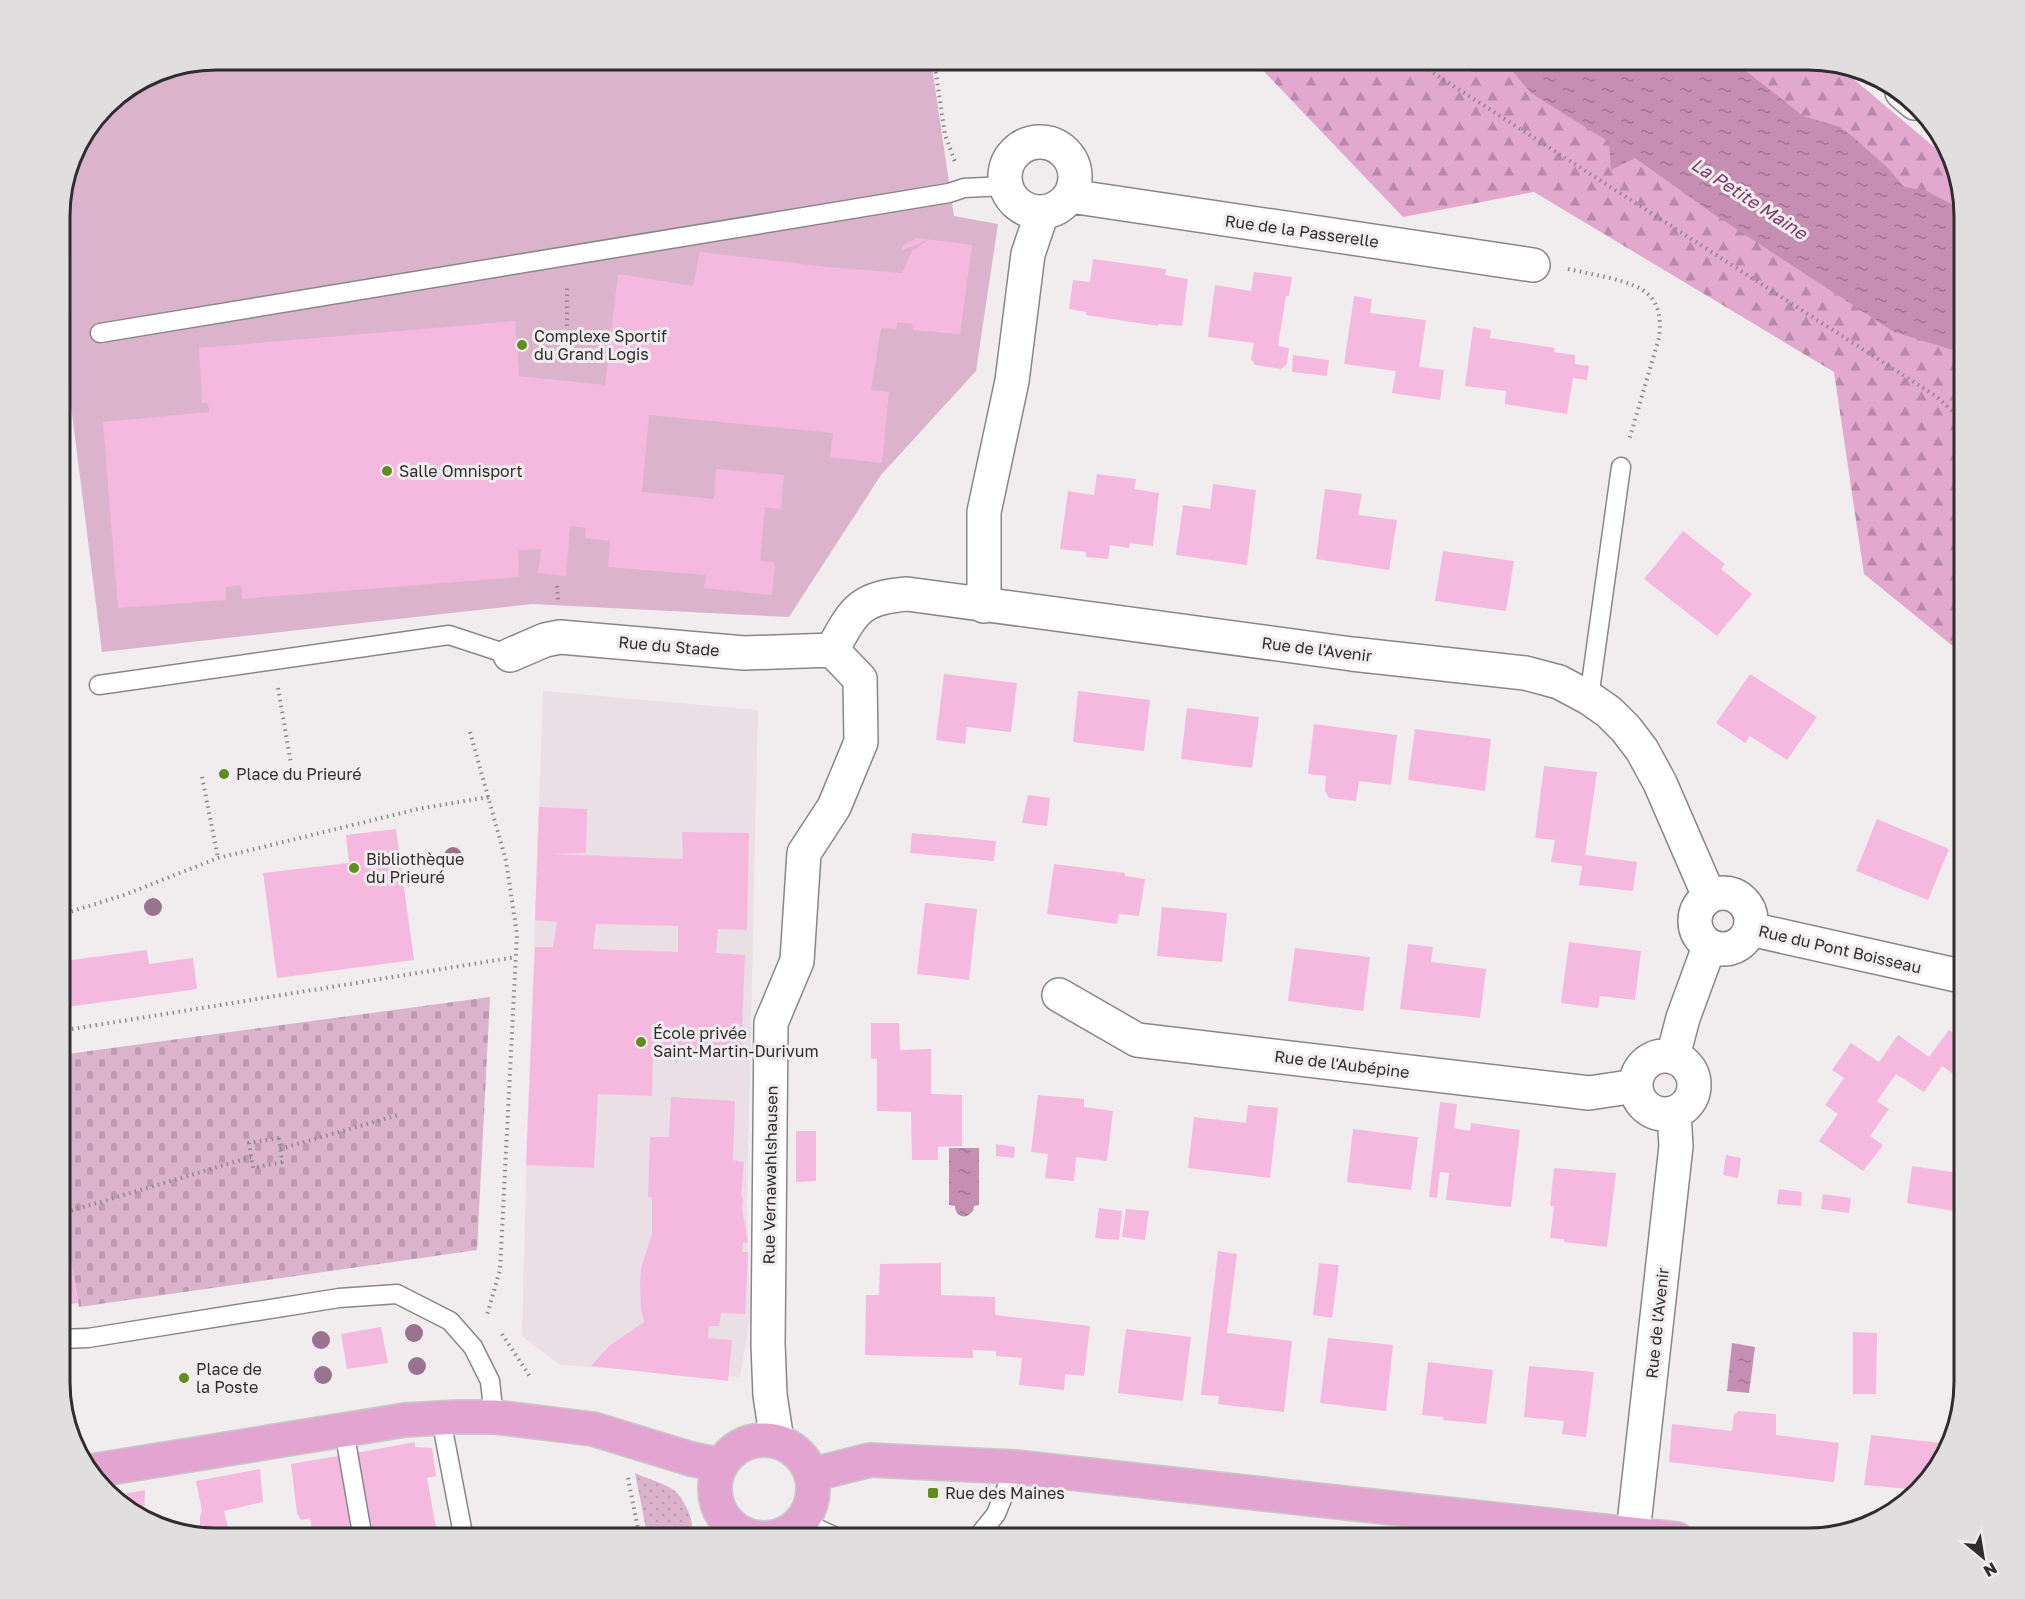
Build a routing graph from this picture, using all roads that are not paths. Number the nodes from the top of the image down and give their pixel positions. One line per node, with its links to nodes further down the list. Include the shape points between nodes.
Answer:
1 (1006, 186): 2 (street, via 1005,170 1012,156 1024,145 1040,142 1055,145 1075,167 1076,182); 3 (street, via 1013,200 1026,210); 5 (lane, via 964,188)
2 (1070, 196): 3 (street, via 1058,208); 4 (street, Rue de la Passerelle)
3 (1042, 213): 7 (street, via 1028,254 1012,381 984,512)
4 (1533, 265)
5 (100, 333)
6 (1621, 467): 11 (lane)
7 (984, 606): 8 (street, Rue de l'Avenir, via 907,594 884,596 852,614); 11 (street, Rue de l'Avenir, via 1525,673 1559,682)
8 (832, 651): 9 (street, Rue du Stade, via 744,653 560,637); 24 (street, Rue Vernawahlshausen, via 860,679 861,742 834,807 804,853 797,961 771,1023 768,1344)
9 (510, 655): 10 (lane, via 449,635)
10 (99, 685)
11 (1589, 698): 12 (street, Rue de l'Avenir, via 1609,712 1642,750)
12 (1709, 896): 13 (street, via 1726,893 1741,899 1750,913); 14 (street, via 1697,909 1694,926)
13 (1750, 929): 14 (street, via 1734,948); 15 (street, Rue du Pont Boisseau)
14 (1709, 947): 17 (street)
15 (1954, 975)
16 (1059, 995): 18 (street, Rue de l'Aubépine, via 1137,1040 1589,1093)
17 (1673, 1056): 18 (street, via 1654,1057 1646,1062); 19 (street, via 1692,1072 1694,1088 1688,1104)
18 (1636, 1086): 19 (street, via 1641,1103 1648,1109)
19 (1674, 1113): 37 (street, Rue de l'Avenir, via 1676,1146)
20 (71, 1339): 21 (lane, via 339,1298 397,1294 450,1321 473,1347 490,1381)
21 (494, 1418): 22 (main road); 25 (main road, via 593,1429)
22 (441, 1419): 23 (main road, via 405,1420); 31 (lane)
23 (344, 1430): 27 (main road); 30 (lane)
24 (777, 1441): 25 (main road, via 745,1444 731,1452); 28 (main road, via 792,1448)
25 (721, 1465): 32 (main road, via 716,1480)
26 (1015, 1467): 28 (main road, via 870,1460); 35 (lane, via 996,1514); 36 (main road)
27 (100, 1470)
28 (811, 1474): 29 (main road, via 812,1499)
29 (801, 1521): 33 (main road); 34 (lane)
30 (361, 1528)
31 (462, 1528)
32 (721, 1528)
33 (793, 1528)
34 (816, 1528)
35 (985, 1528)
36 (1586, 1528)
37 (1634, 1528)

